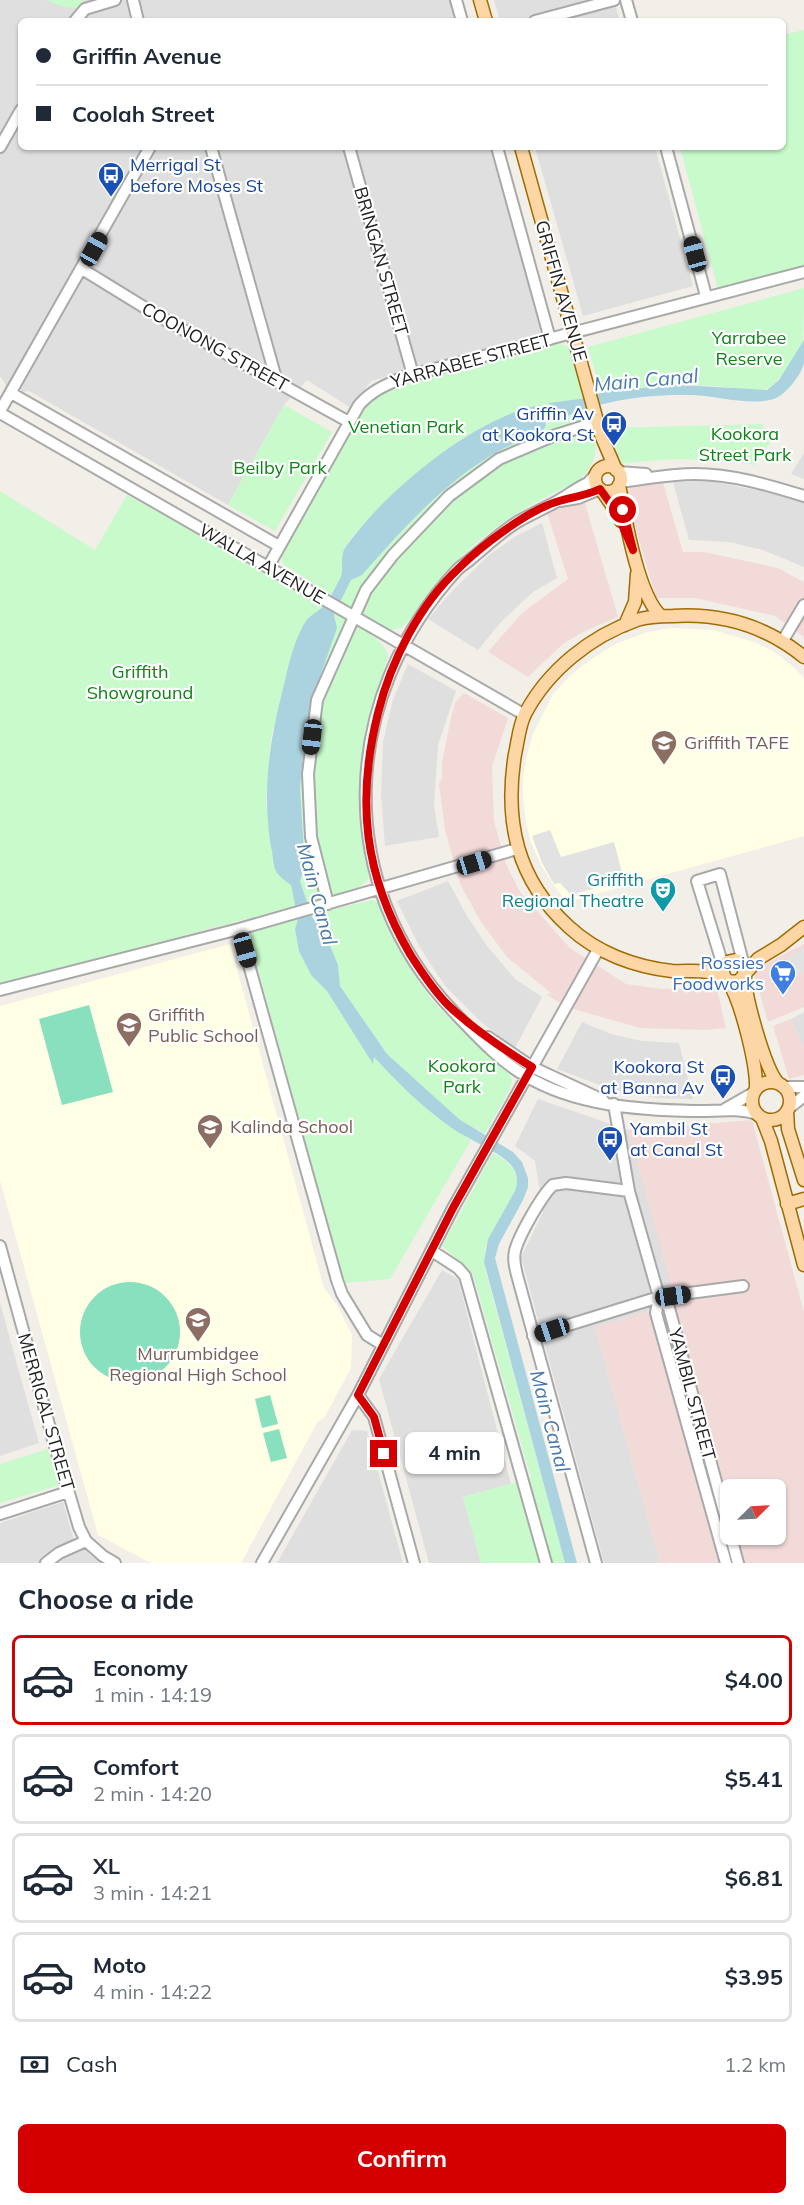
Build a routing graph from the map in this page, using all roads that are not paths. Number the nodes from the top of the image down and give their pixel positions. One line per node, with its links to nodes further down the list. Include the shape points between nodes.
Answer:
1 (115, 0): 7 (street, via 85,9)
2 (133, 0): 8 (street)
3 (456, 0): 9 (street)
4 (480, 0): 10 (main road)
5 (614, 0): 11 (street)
6 (626, 0): 12 (street)
7 (78, 18)
8 (137, 18)
9 (461, 18)
10 (485, 18)
11 (546, 18)
12 (631, 18)
13 (18, 115): 14 (street)
14 (0, 147)
15 (148, 150): 21 (street)
16 (212, 150): 27 (street)
17 (350, 150): 26 (street, BRINGAN STREET)
18 (498, 150): 25 (street, GRIFFIN AVENUE)
19 (522, 150): 24 (main road, GRIFFIN AVENUE)
20 (667, 150): 23 (street)
21 (82, 269): 27 (street, COONONG STREET); 28 (street)
22 (804, 272): 23 (street, YARRABEE STREET)
23 (706, 296): 24 (street, YARRABEE STREET)
24 (572, 333): 25 (street, YARRABEE STREET); 30 (main road, GRIFFIN AVENUE)
25 (550, 339): 26 (street, YARRABEE STREET)
26 (413, 375): 31 (street, YARRABEE STREET, via 369,394)
27 (277, 382): 31 (street, COONONG STREET)
28 (11, 393): 29 (street); 38 (street, WALLA AVENUE)
29 (0, 412): 41 (street, WALLA AVENUE)
30 (596, 416): 32 (main road, GRIFFIN AVENUE); 44 (street, via 500,459 448,496 393,555 366,590)
31 (349, 422): 38 (street, YARRABEE STREET)
32 (601, 435): 33 (main road, GRIFFIN AVENUE); 34 (main road, GRIFFIN AVENUE)
33 (598, 472): 34 (main road, via 609,467); 35 (main road, via 596,484); 37 (street, via 588,483)
34 (619, 477): 35 (main road, via 610,492); 36 (street, via 726,476); 39 (main road, GRIFFIN AVENUE)
35 (601, 490): 37 (street); 39 (main road, GRIFFIN AVENUE, via 616,511)
36 (804, 496)
37 (556, 502): 47 (street, via 518,522 458,568)
38 (279, 546): 41 (street, YARRABEE STREET)
39 (633, 550): 40 (main road, GRIFFIN AVENUE)
40 (637, 563): 43 (main road, GRIFFIN AVENUE, via 649,599); 45 (main road, GRIFFIN AVENUE, via 635,602)
41 (268, 567): 44 (street, WALLA AVENUE)
42 (804, 605): 46 (street)
43 (661, 616): 45 (main road); 46 (main road, via 692,614 721,618 752,626)
44 (354, 617): 47 (street, WALLA AVENUE); 52 (street, via 317,700 308,774 311,837)
45 (625, 625): 49 (main road, via 563,664)
46 (782, 642): 48 (main road)
47 (402, 644): 49 (street, WALLA AVENUE); 51 (street, via 382,696 367,766 366,820)
48 (804, 657)
49 (525, 715): 50 (main road, via 511,794)
50 (517, 849): 51 (street); 55 (main road, via 536,889 556,914)
51 (380, 890): 52 (street); 60 (street, via 406,946 447,1005)
52 (328, 904): 54 (street)
53 (804, 927): 56 (main road)
54 (239, 929): 58 (street); 79 (street, via 337,1280 367,1335)
55 (599, 948): 57 (main road, via 641,965); 60 (street)
56 (745, 971): 57 (main road, via 738,982); 57 (main road, via 740,961 730,961 725,965); 57 (street, via 720,874 697,881); 59 (main road)
57 (725, 977): 59 (main road)
58 (0, 990)
59 (751, 1029): 61 (main road, via 768,1068); 63 (main road)
60 (529, 1072): 65 (street); 74 (street)
61 (781, 1085): 62 (street); 63 (main road, via 768,1082); 67 (main road, via 790,1099)
62 (804, 1087)
63 (754, 1091): 66 (street); 68 (main road, via 751,1102)
64 (804, 1096): 67 (street)
65 (614, 1104): 66 (street, via 678,1111); 70 (street, YAMBIL STREET)
66 (722, 1110): 68 (street)
67 (788, 1110): 68 (main road, via 774,1120); 69 (main road, via 789,1129)
68 (759, 1116): 72 (main road, via 771,1141)
69 (804, 1180)
70 (629, 1191): 77 (street, YAMBIL STREET); 78 (street, via 566,1183 548,1190 519,1241 514,1258)
71 (804, 1199): 72 (main road)
72 (787, 1204): 75 (main road)
73 (0, 1246): 81 (street, MERRIGAL STREET)
74 (432, 1251): 79 (street); 88 (street, via 465,1276)
75 (804, 1265)
76 (743, 1286): 77 (street)
77 (659, 1297): 78 (street); 90 (street, YAMBIL STREET, via 656,1313); 91 (street, YAMBIL STREET, via 669,1308)
78 (533, 1336): 89 (street)
79 (383, 1345): 80 (street)
80 (358, 1395): 86 (street); 87 (street, via 374,1417)
81 (68, 1492): 82 (street); 83 (street, MERRIGAL STREET)
82 (0, 1514)
83 (86, 1541): 84 (street); 85 (street, MERRIGAL STREET)
84 (46, 1563)
85 (115, 1563)
86 (262, 1563)
87 (414, 1563)
88 (546, 1563)
89 (596, 1563)
90 (726, 1563)
91 (738, 1563)

